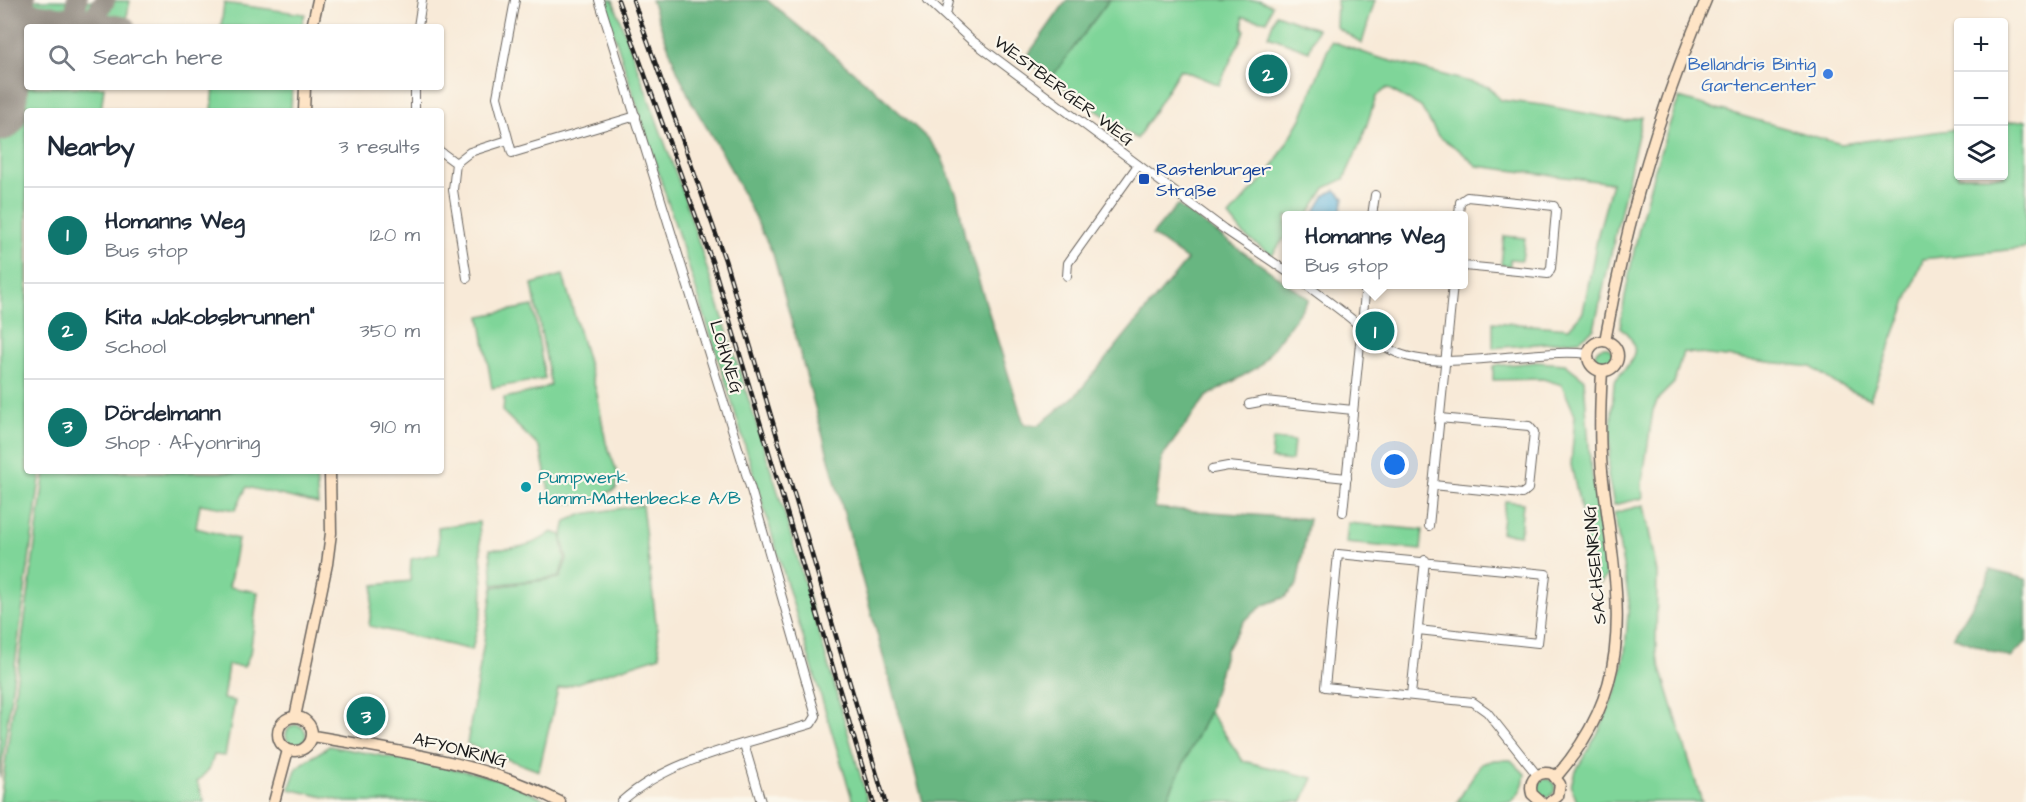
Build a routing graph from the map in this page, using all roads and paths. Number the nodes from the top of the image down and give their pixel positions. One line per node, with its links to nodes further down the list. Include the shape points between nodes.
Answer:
1 (318, 0): 9 (street)
2 (422, 0): 10 (street)
3 (515, 0): 16 (street, via 497,90)
4 (599, 0): 15 (street, LOHWEG)
5 (928, 0): 8 (street, WESTBERGER WEG)
6 (949, 0): 8 (street)
7 (1706, 0): 31 (street, via 1665,103 1633,204)
8 (946, 15): 19 (street, WESTBERGER WEG, via 970,39)
9 (313, 24)
10 (418, 24)
11 (304, 90): 13 (street)
12 (415, 90): 14 (street)
13 (304, 108)
14 (415, 108)
15 (636, 116): 16 (street, via 512,153); 49 (street, LOHWEG, via 815,710 811,724)
16 (508, 140): 18 (street, via 470,152)
17 (444, 154): 18 (street)
18 (456, 163): 26 (street, via 453,190)
19 (1138, 165): 24 (street, WESTBERGER WEG); 25 (street, via 1068,263)
20 (1375, 195): 21 (street)
21 (1373, 211)
22 (1459, 211): 23 (street, via 1460,202 1467,197 1554,206 1556,211 1548,274)
23 (1468, 266)
24 (1282, 268)
25 (1067, 276)
26 (467, 278)
27 (1310, 289): 30 (street)
28 (1365, 289): 30 (street)
29 (1453, 289): 33 (street)
30 (1361, 328): 33 (street, via 1400,354 1425,361); 36 (street)
31 (1605, 341): 32 (street, via 1594,344); 34 (street, via 1616,349 1618,358 1614,366)
32 (1589, 354): 33 (street, via 1560,352); 34 (street, via 1592,365)
33 (1445, 360): 37 (street)
34 (1602, 370): 52 (street, SACHSENRING, via 1600,450 1617,576 1617,647 1596,719)
35 (1249, 404): 36 (street, via 1265,401)
36 (1353, 410): 40 (street)
37 (1439, 417): 41 (street); 41 (street, via 1529,426 1534,432 1528,489 1522,494)
38 (1212, 469): 40 (street, via 1228,466)
39 (330, 474): 47 (street, via 327,564)
40 (1347, 478): 42 (street)
41 (1433, 485): 43 (street)
42 (1343, 512)
43 (1429, 526)
44 (1425, 560): 45 (street); 45 (street, via 1546,574 1538,644); 46 (street, via 1338,554 1325,687)
45 (1418, 630): 46 (street)
46 (1411, 695): 51 (street, via 1480,706)
47 (295, 717): 48 (street, via 306,720); 50 (street, via 284,721 278,731 279,742)
48 (313, 736): 50 (street, via 304,750); 56 (street, AFYONRING, via 453,763 505,777)
49 (744, 744): 57 (street, via 659,775); 58 (street)
50 (288, 750): 55 (street)
51 (1537, 775): 52 (street, via 1548,773); 53 (street, via 1531,785)
52 (1556, 777): 54 (street, via 1560,788)
53 (1535, 801)
54 (1555, 801)
55 (274, 802)
56 (560, 802)
57 (621, 802)
58 (761, 802)

